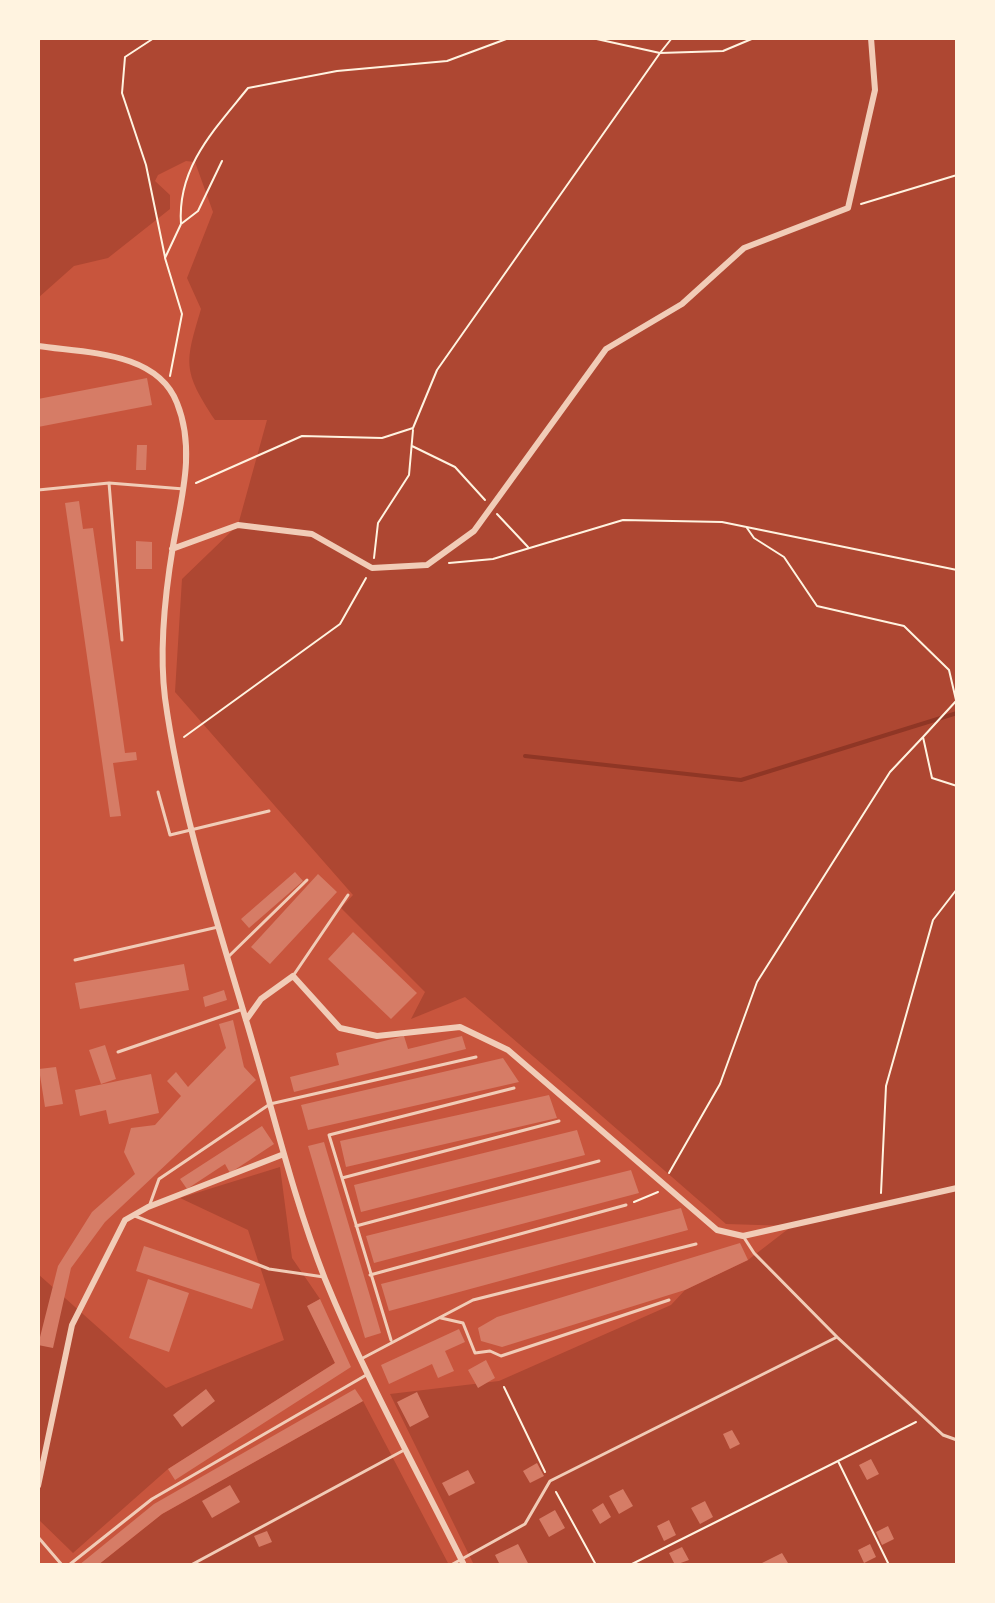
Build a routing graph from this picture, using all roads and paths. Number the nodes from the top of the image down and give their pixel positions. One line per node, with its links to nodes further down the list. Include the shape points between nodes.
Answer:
1 (154, 38): 12 (path, via 125,57 122,93 146,165)
2 (509, 38): 11 (path, via 447,61 337,71 248,88 195,154)
3 (592, 38): 7 (path)
4 (672, 38): 7 (path)
5 (754, 38): 7 (path, via 723,51)
6 (871, 38): 10 (street, via 875,90)
7 (660, 53): 15 (path, via 437,370)
8 (222, 161): 11 (path, via 198,211)
9 (957, 175): 10 (path)
10 (848, 208): 20 (street, via 744,248 682,304 606,349)
11 (181, 224): 12 (path)
12 (165, 258): 14 (path, via 182,314)
13 (38, 346): 14 (street, via 117,357 152,370)
14 (168, 385): 18 (street, via 184,429)
15 (413, 428): 16 (path); 18 (path, via 382,438 302,436)
16 (412, 446): 20 (path, via 455,467); 25 (path, via 409,475 378,523)
17 (109, 483): 18 (lane); 19 (lane); 27 (lane)
18 (184, 489): 23 (street)
19 (38, 490)
20 (491, 507): 22 (path); 24 (street, via 474,531)
21 (747, 528): 22 (path, via 722,522 623,520); 26 (path); 28 (path, via 784,557 817,606 904,626 949,670)
22 (529, 548): 24 (path, via 493,559)
23 (172, 549): 25 (street, via 238,525 312,534); 30 (street, via 165,607 165,694)
24 (427, 565): 25 (street)
25 (372, 568): 30 (path, via 340,624)
26 (957, 570)
27 (122, 640)
28 (957, 700): 29 (path)
29 (923, 737): 31 (path, via 932,778); 52 (path, via 890,772 757,982 720,1084)
30 (173, 745): 34 (street)
31 (957, 786)
32 (158, 792): 34 (lane, via 170,835)
33 (269, 811): 34 (lane)
34 (193, 831): 38 (street)
35 (307, 880): 39 (lane)
36 (957, 889): 55 (path, via 933,920 886,1086)
37 (348, 895): 41 (lane)
38 (218, 927): 39 (street); 40 (lane)
39 (227, 958): 42 (street)
40 (75, 960)
41 (293, 976): 43 (street, via 261,999); 52 (street, via 340,1028 377,1036 460,1027 508,1050)
42 (243, 1009): 43 (street); 44 (lane)
43 (246, 1020): 47 (street)
44 (118, 1052)
45 (476, 1057): 47 (lane)
46 (514, 1088): 51 (lane, via 329,1135)
47 (270, 1104): 49 (street); 56 (lane, via 159,1179)
48 (559, 1121): 51 (lane)
49 (284, 1154): 56 (street); 62 (street)
50 (599, 1161): 58 (lane)
51 (342, 1178): 58 (lane)
52 (663, 1183): 54 (path, via 659,1191); 59 (street, via 717,1230)
53 (957, 1188): 55 (street)
54 (626, 1205): 61 (lane)
55 (881, 1206): 59 (street)
56 (148, 1207): 57 (street)
57 (132, 1214): 62 (lane, via 269,1269); 73 (street, via 72,1325)
58 (356, 1226): 61 (lane)
59 (743, 1236): 65 (lane)
60 (696, 1244): 64 (lane, via 473,1300)
61 (370, 1275): 66 (lane)
62 (324, 1277): 67 (street)
63 (669, 1300): 64 (lane, via 501,1356 475,1353 463,1323)
64 (441, 1318): 66 (lane)
65 (837, 1337): 69 (lane); 75 (lane, via 550,1481 525,1524)
66 (391, 1340): 67 (lane)
67 (361, 1359): 68 (street)
68 (368, 1374): 71 (street); 77 (lane, via 152,1499)
69 (924, 1418): 70 (lane); 72 (path)
70 (957, 1440)
71 (406, 1449): 75 (street); 78 (lane)
72 (838, 1460): 80 (path); 81 (path)
73 (38, 1486)
74 (38, 1537): 76 (lane)
75 (463, 1562): 79 (lane)
76 (62, 1565)
77 (69, 1565)
78 (191, 1565)
79 (451, 1565)
80 (630, 1565)
81 (889, 1565)

